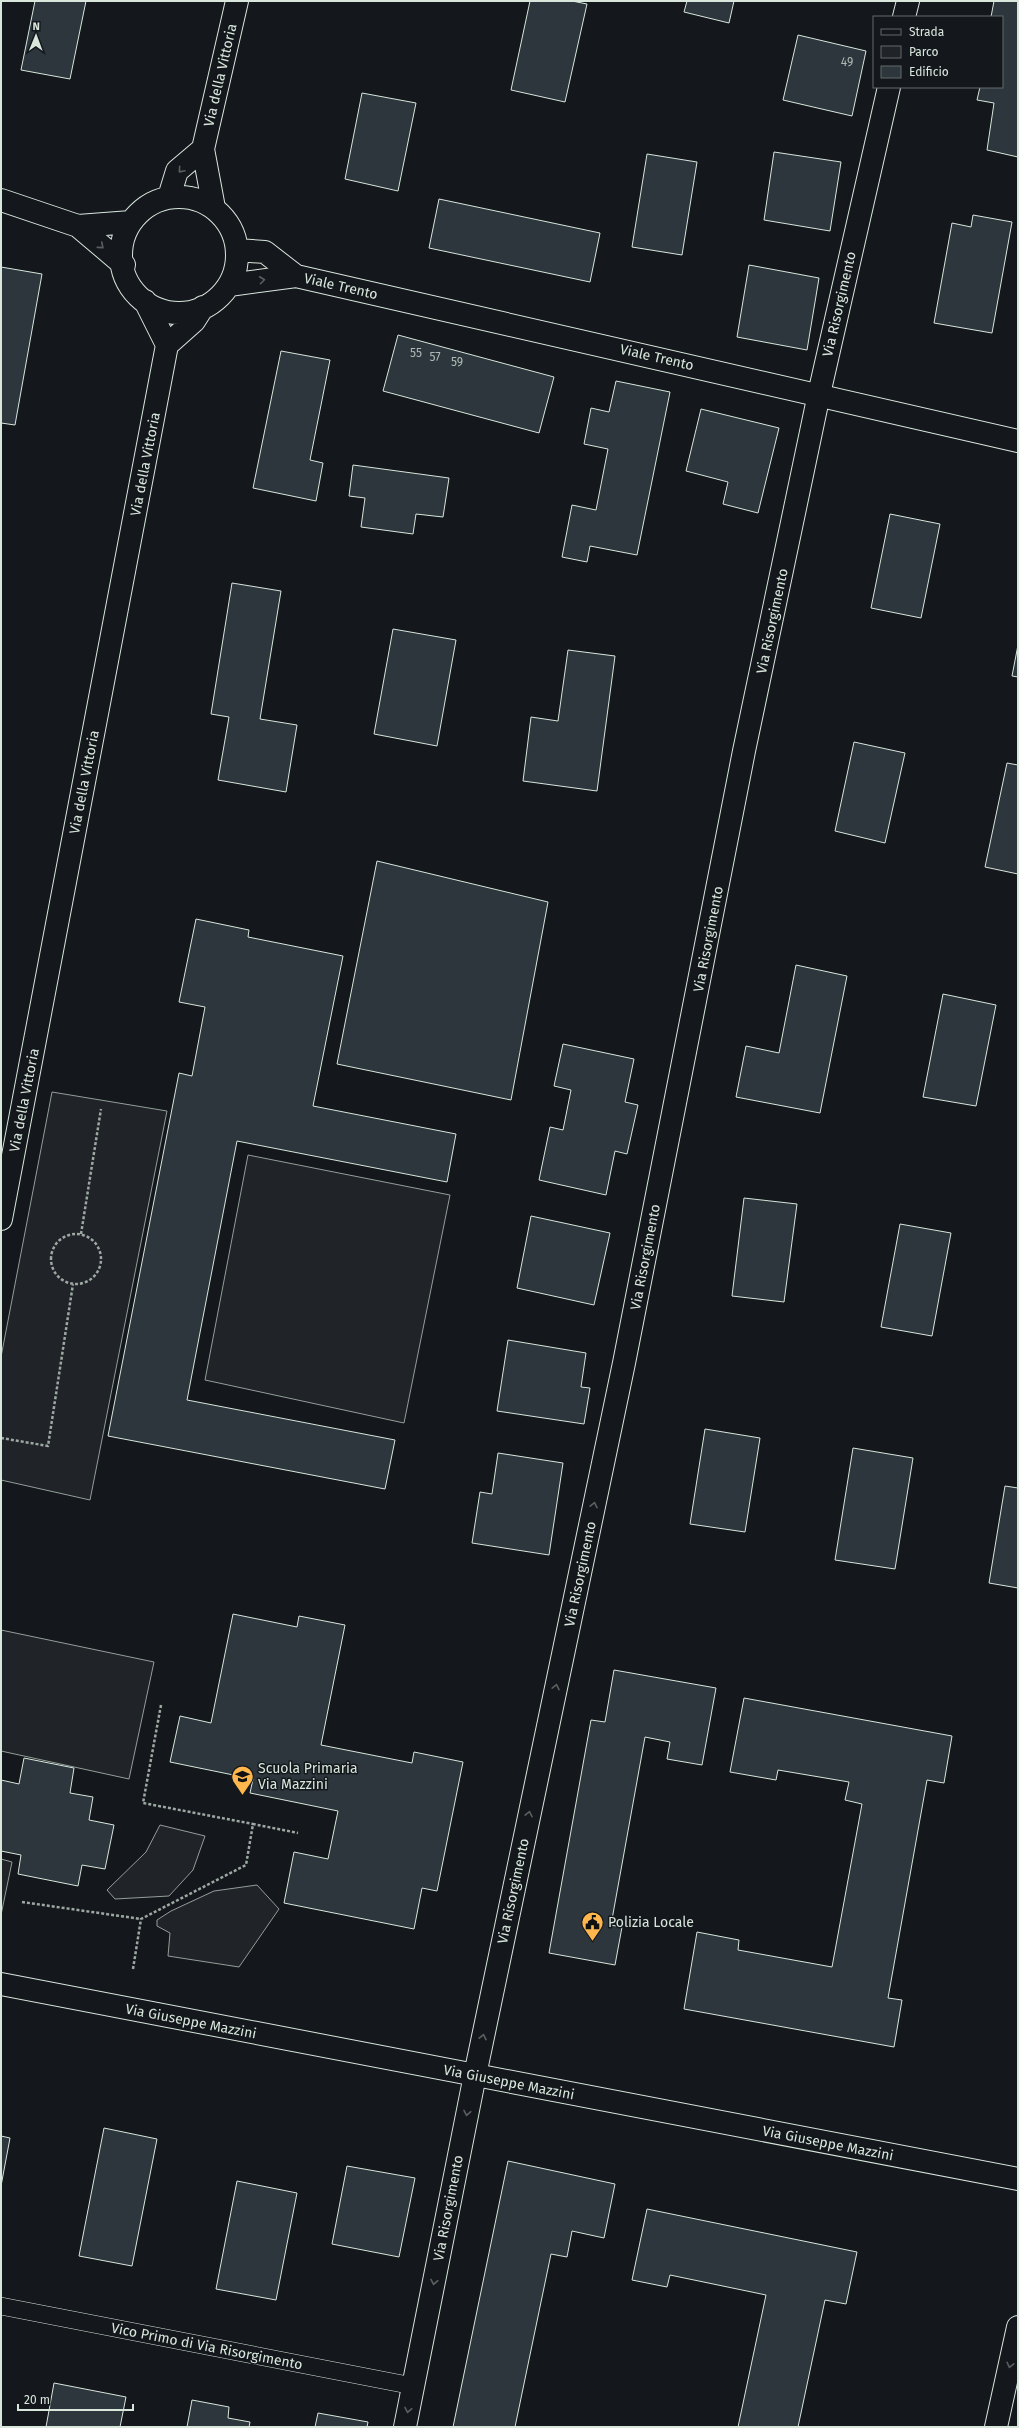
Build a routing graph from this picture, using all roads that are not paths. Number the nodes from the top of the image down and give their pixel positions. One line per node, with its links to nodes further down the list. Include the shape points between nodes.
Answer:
1 (237, 1): 5 (street, Via della Vittoria)
2 (908, 1): 3 (street)
3 (904, 16)
4 (888, 88): 18 (street, Via Risorgimento)
5 (203, 149): 6 (street, one-way to 6, via 177,171); 8 (street, Via della Vittoria)
6 (170, 197): 8 (street, via 185,197); 9 (street, via 154,202)
7 (1, 200): 10 (street)
8 (214, 208): 11 (street, via 225,219 233,233)
9 (131, 222): 10 (street); 12 (street, via 124,236 121,251)
10 (78, 226): 12 (street, one-way to 12)
11 (237, 250): 13 (street, Viale Trento, via 265,252); 14 (street, via 236,268)
12 (124, 266): 15 (street, via 125,276 130,285)
13 (296, 276): 14 (street, Viale Trento, one-way to 13); 18 (street, Viale Trento)
14 (229, 284): 16 (street, via 215,300)
15 (145, 301): 16 (street, via 160,310 179,312); 17 (street)
16 (203, 307): 17 (street, via 194,321)
17 (167, 345): 20 (street, Via della Vittoria)
18 (819, 394): 19 (street, Viale Trento); 22 (street, Via Risorgimento, one-way to 18, via 624,1363 744,751)
19 (1018, 441)
20 (1, 1219)
21 (1, 1984): 22 (street, Via Giuseppe Mazzini)
22 (475, 2075): 23 (street, Via Giuseppe Mazzini); 26 (street, Via Risorgimento, one-way to 26)
23 (1018, 2179)
24 (1, 2306): 26 (lane, Vico Primo di Via Risorgimento)
25 (1018, 2327): 28 (street, one-way to 28)
26 (413, 2386): 27 (street, Via Risorgimento, one-way to 27)
27 (405, 2427)
28 (996, 2427)

